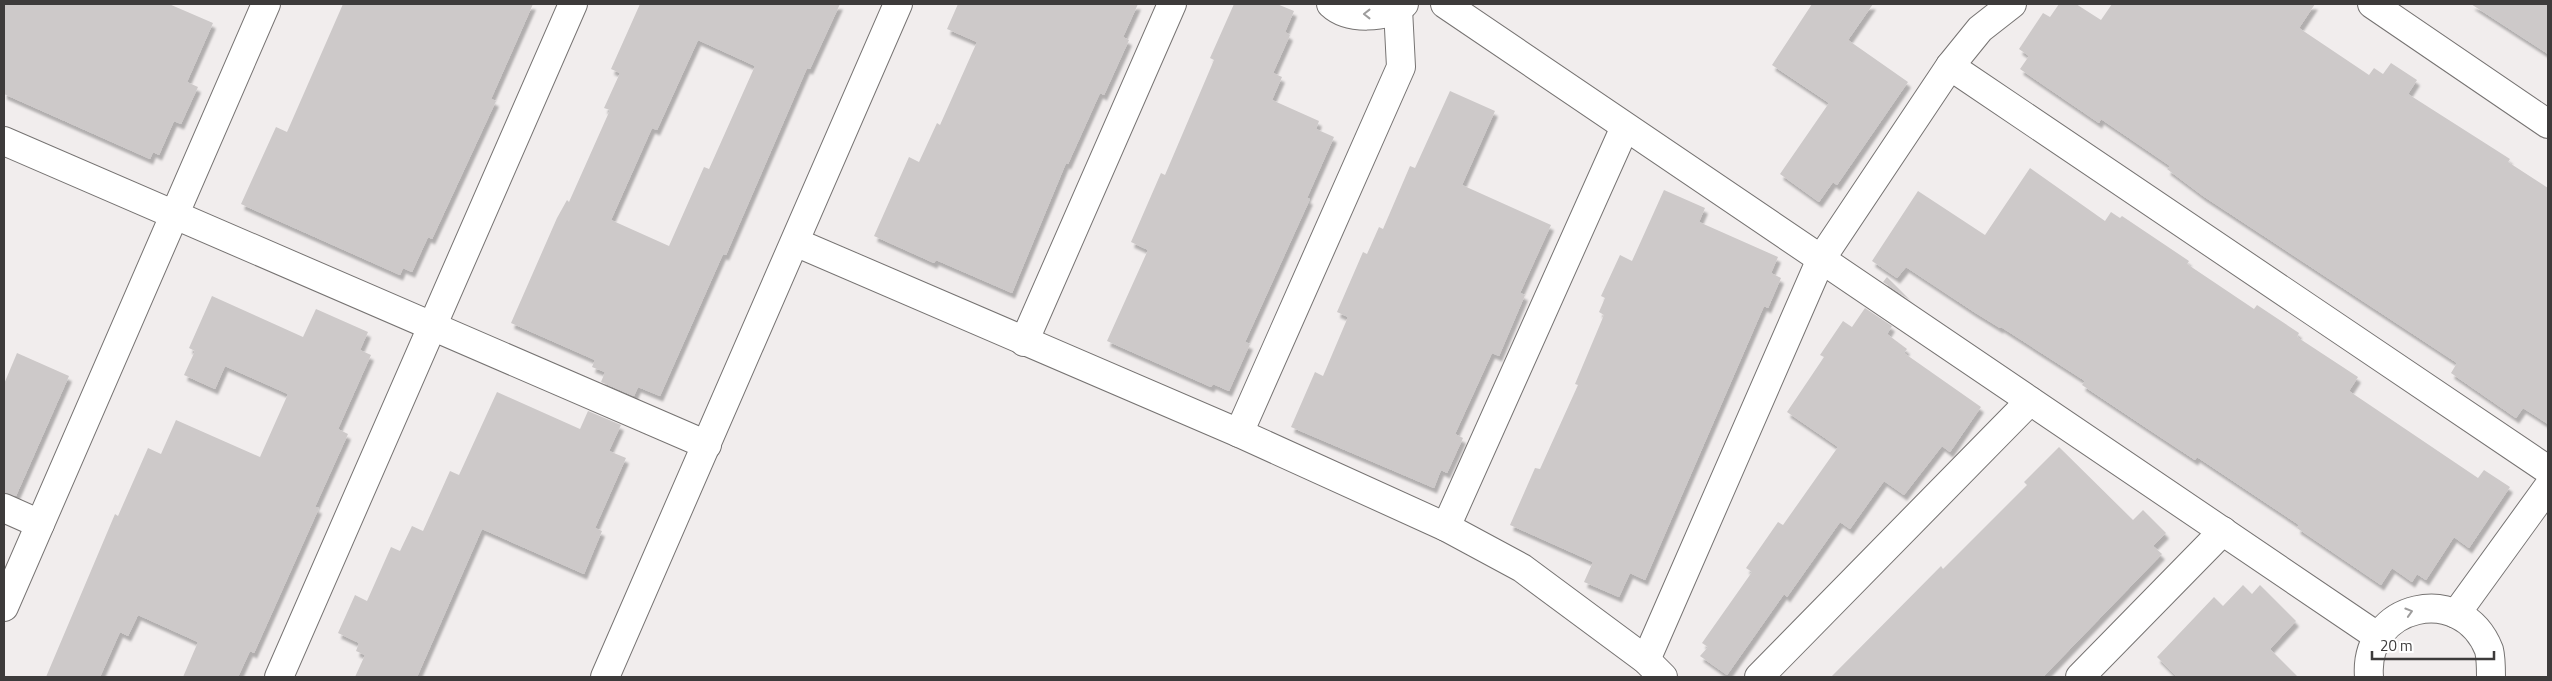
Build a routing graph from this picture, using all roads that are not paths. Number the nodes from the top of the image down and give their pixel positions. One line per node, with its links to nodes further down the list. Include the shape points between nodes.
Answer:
1 (266, 4): 14 (street)
2 (573, 4): 17 (street)
3 (898, 4): 15 (street)
4 (1172, 4): 18 (street)
5 (1331, 4): 9 (street, one-way to 5, via 1367,16 1336,9)
6 (1445, 4): 12 (street)
7 (2012, 4): 10 (street, via 1980,28)
8 (2372, 4): 11 (street)
9 (1401, 6): 20 (street, via 1401,67)
10 (1950, 66): 16 (street); 22 (street)
11 (2548, 124)
12 (1625, 127): 16 (street); 26 (street)
13 (4, 141): 14 (street)
14 (174, 214): 17 (street); 25 (street)
15 (795, 242): 18 (street); 21 (street)
16 (1821, 259): 19 (street); 31 (street)
17 (431, 326): 21 (street); 32 (street)
18 (1024, 342): 20 (street)
19 (2030, 401): 27 (street); 34 (street)
20 (1239, 434): 26 (street)
21 (707, 445): 33 (street)
22 (2548, 470)
23 (2548, 487): 29 (street)
24 (4, 508): 25 (street)
25 (40, 524): 28 (street)
26 (1446, 527): 31 (street, via 1522,568)
27 (2222, 532): 30 (street); 35 (street)
28 (4, 607)
29 (2456, 614): 30 (street, one-way to 29, via 2398,616 2427,607); 37 (street, via 2476,628 2489,651)
30 (2377, 636): 36 (street, via 2368,662)
31 (1654, 669)
32 (279, 677)
33 (605, 677)
34 (1760, 677)
35 (2080, 677)
36 (2369, 677)
37 (2491, 677)

